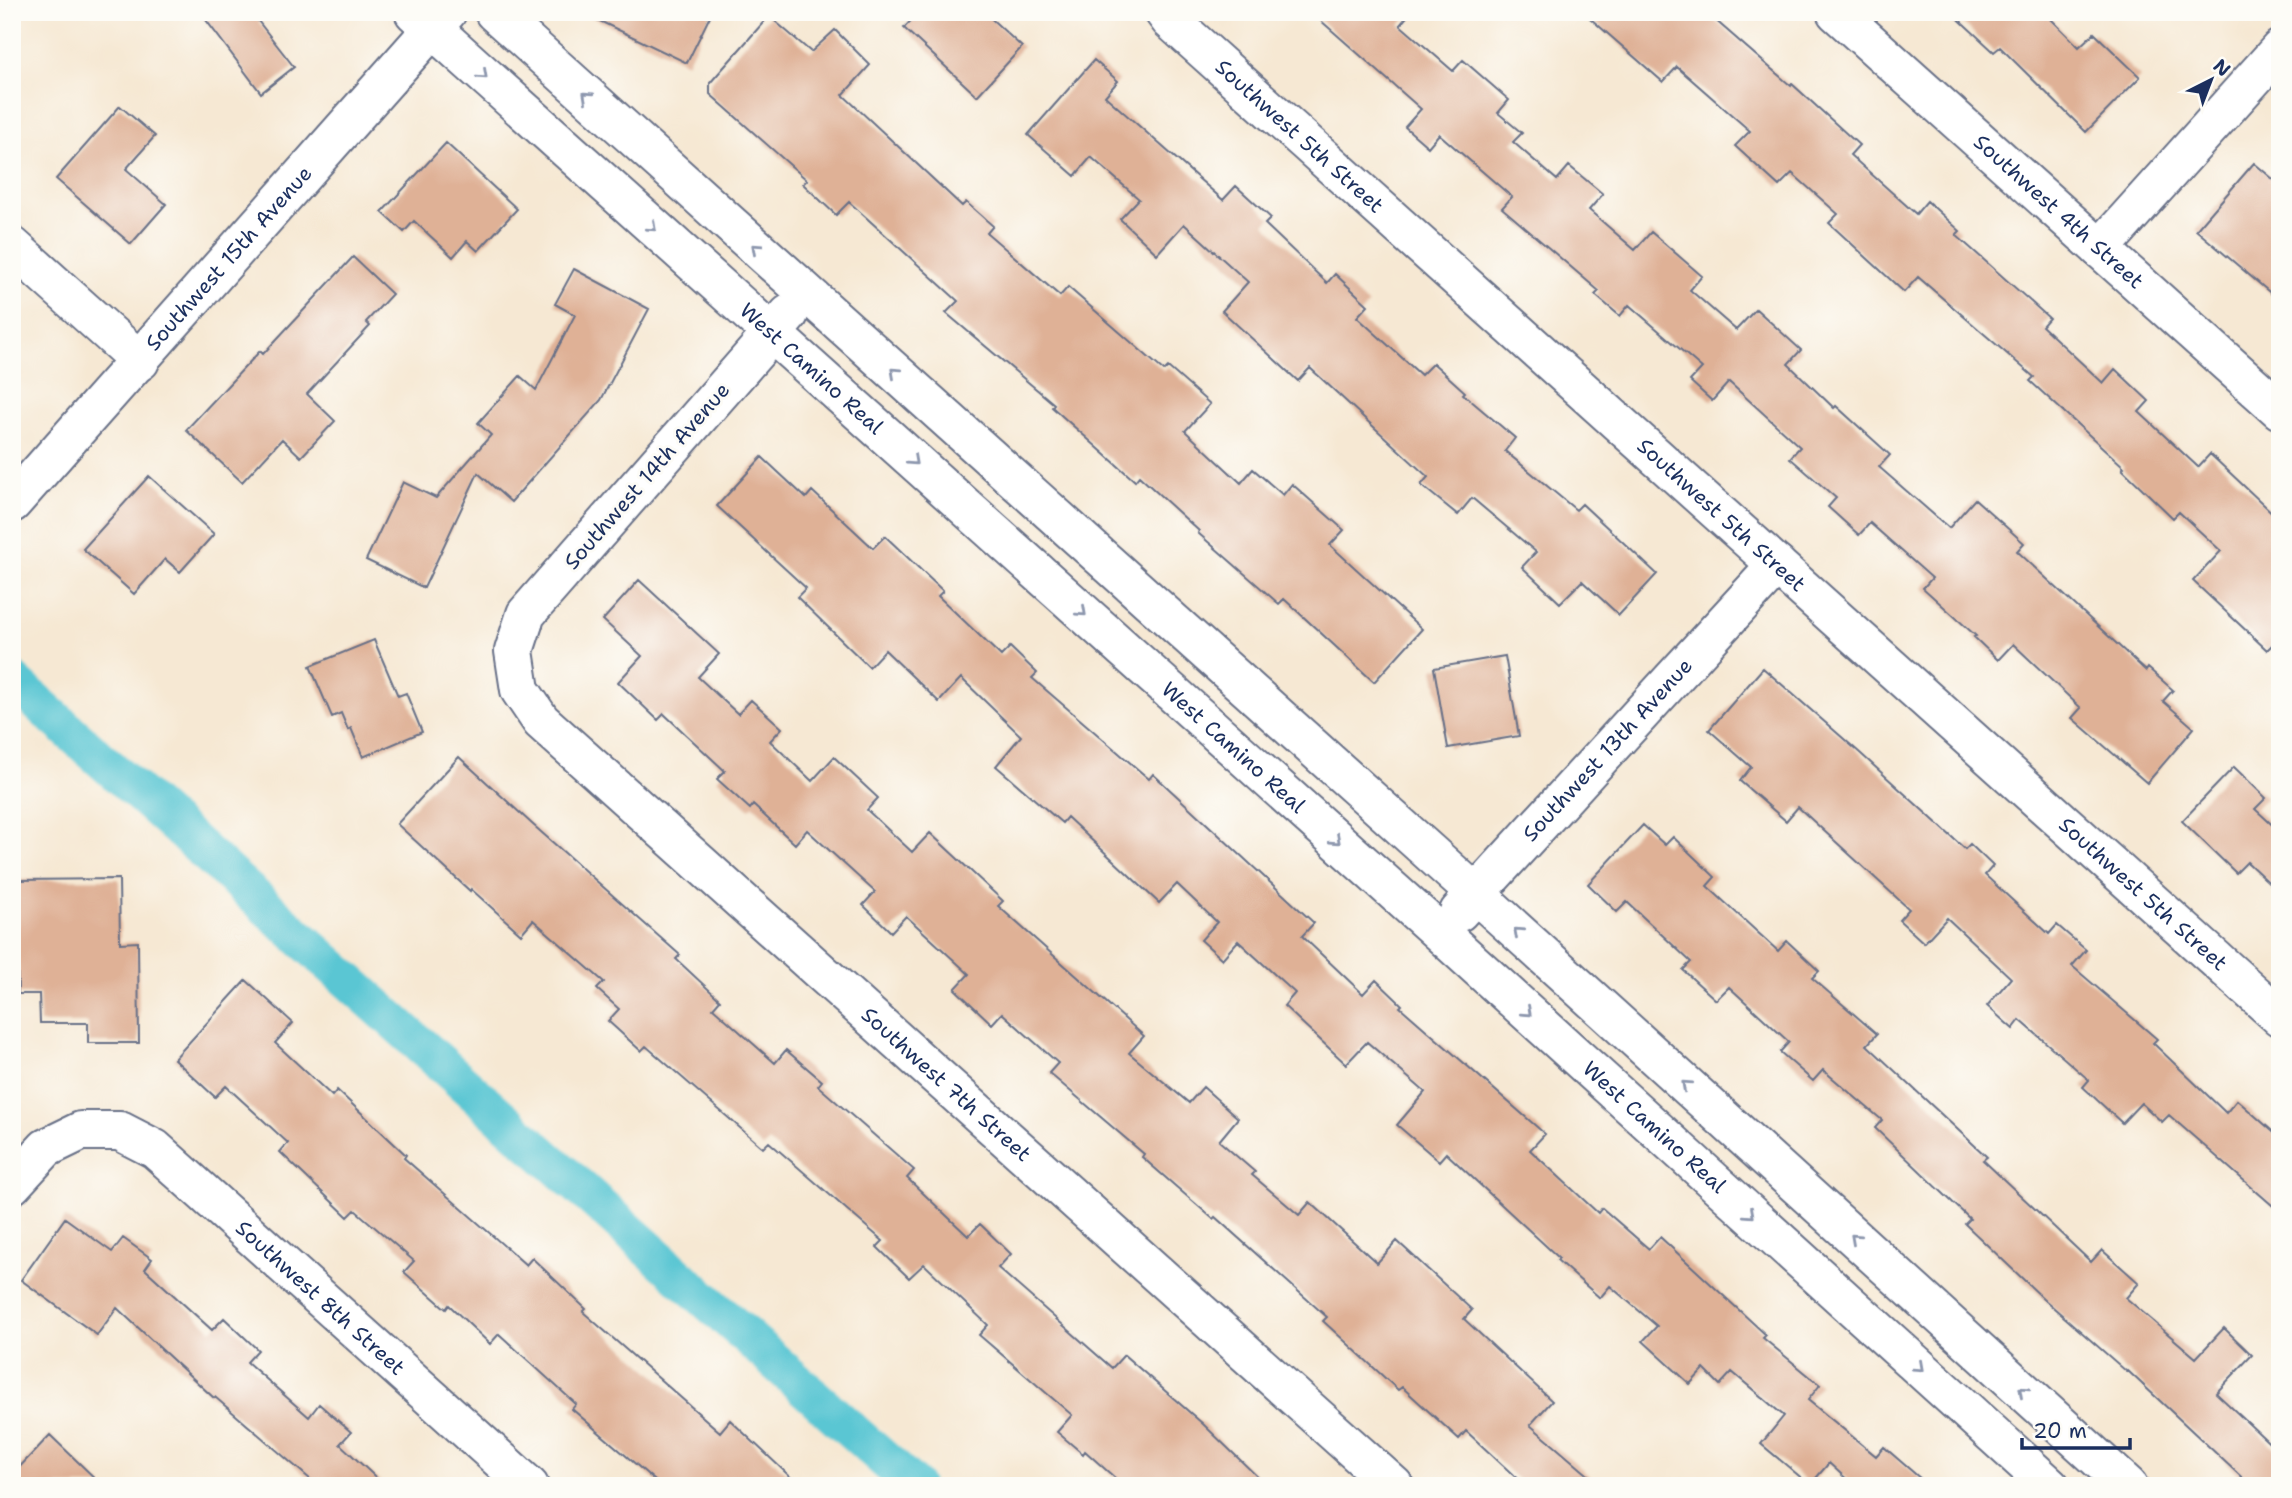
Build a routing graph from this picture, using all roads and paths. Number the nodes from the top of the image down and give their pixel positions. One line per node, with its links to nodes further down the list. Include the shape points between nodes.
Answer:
1 (494, 12): 8 (street, one-way to 1)
2 (1164, 12): 13 (street, Southwest 5th Street)
3 (1836, 12): 7 (street, Southwest 4th Street)
4 (431, 18): 9 (street, West Camino Real, one-way to 9); 10 (street, Southwest 15th Avenue)
5 (2280, 49): 7 (street)
6 (12, 246): 10 (street)
7 (2101, 249): 11 (street, Southwest 4th Street)
8 (807, 294): 9 (street, Southwest 14th Avenue); 15 (street, one-way to 8)
9 (772, 334): 14 (street, Southwest 14th Avenue, via 527,614 514,651); 16 (street, West Camino Real, one-way to 16)
10 (141, 361): 12 (street, Southwest 15th Avenue)
11 (2280, 411)
12 (12, 503)
13 (1777, 565): 15 (street, Southwest 13th Avenue); 17 (street, Southwest 5th Street)
14 (517, 671): 20 (street, Southwest 7th Street, via 520,690 541,720)
15 (1476, 894): 16 (street, Southwest 13th Avenue); 22 (street, one-way to 15)
16 (1440, 933): 21 (street, West Camino Real, one-way to 21)
17 (2280, 1017)
18 (12, 1185): 19 (street, Southwest 8th Street, via 46,1148 81,1131 120,1131 155,1149)
19 (528, 1486)
20 (1394, 1486)
21 (2050, 1486)
22 (2128, 1486)

